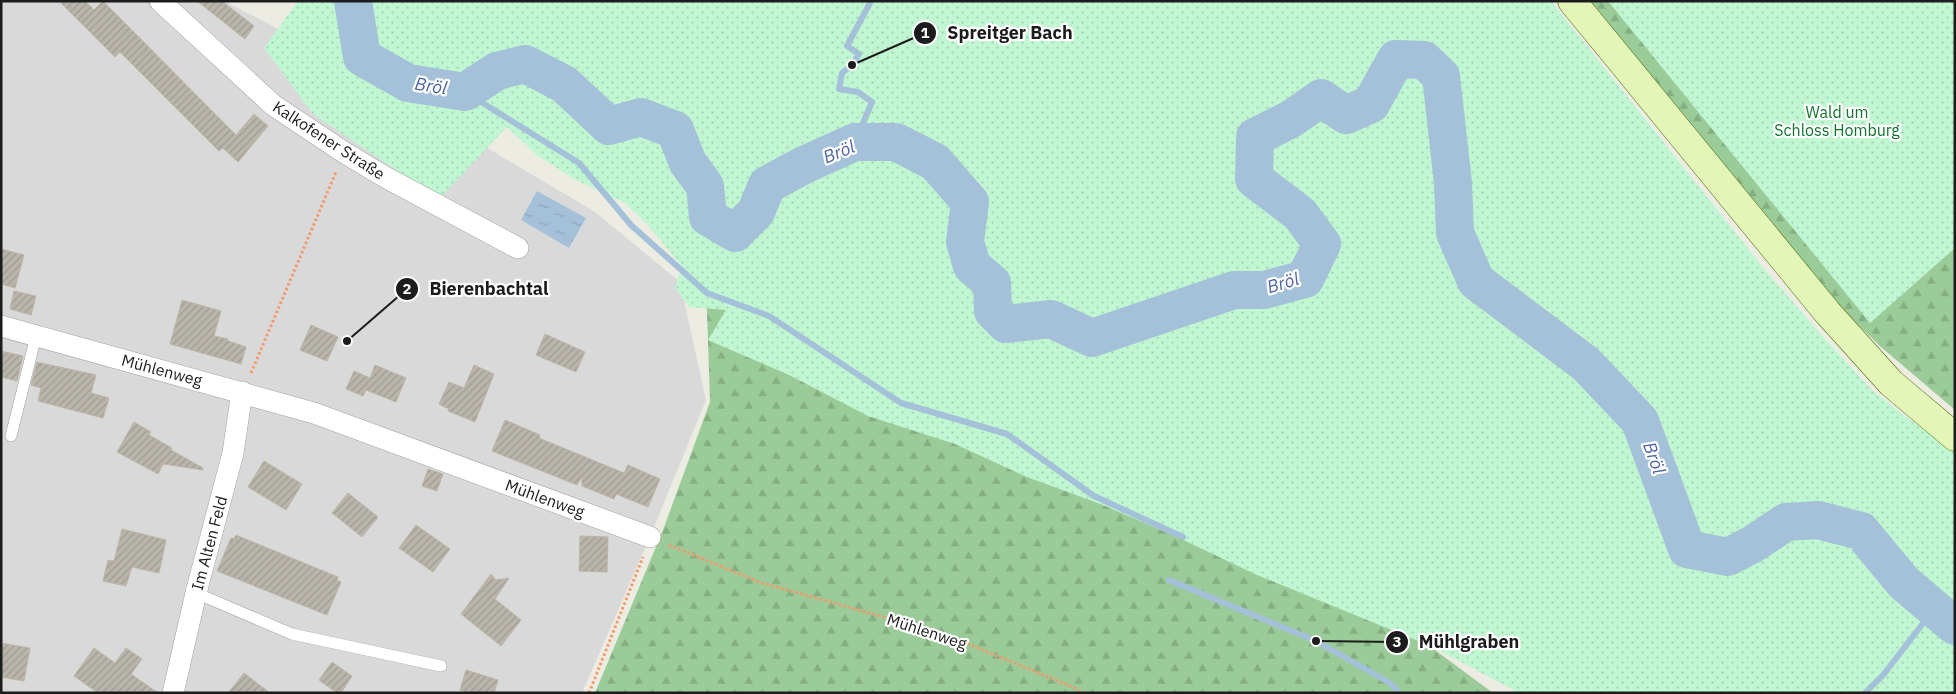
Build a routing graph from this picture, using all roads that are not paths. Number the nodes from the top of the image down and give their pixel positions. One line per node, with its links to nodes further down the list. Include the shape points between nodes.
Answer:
1 (160, 1): 3 (street, Kalkofener Straße, via 273,105 385,177)
2 (1572, 1): 8 (main road, via 1827,312 1891,383)
3 (518, 248)
4 (1, 326): 5 (street, Mühlenweg)
5 (36, 336): 6 (street, Mühlenweg); 7 (lane)
6 (242, 392): 9 (street, Mühlenweg, via 314,412); 10 (street, Im Alten Feld, via 233,453)
7 (11, 436)
8 (1955, 437)
9 (650, 537)
10 (196, 593): 11 (lane, via 292,634); 12 (street, Im Alten Feld)
11 (441, 666)
12 (174, 693)

